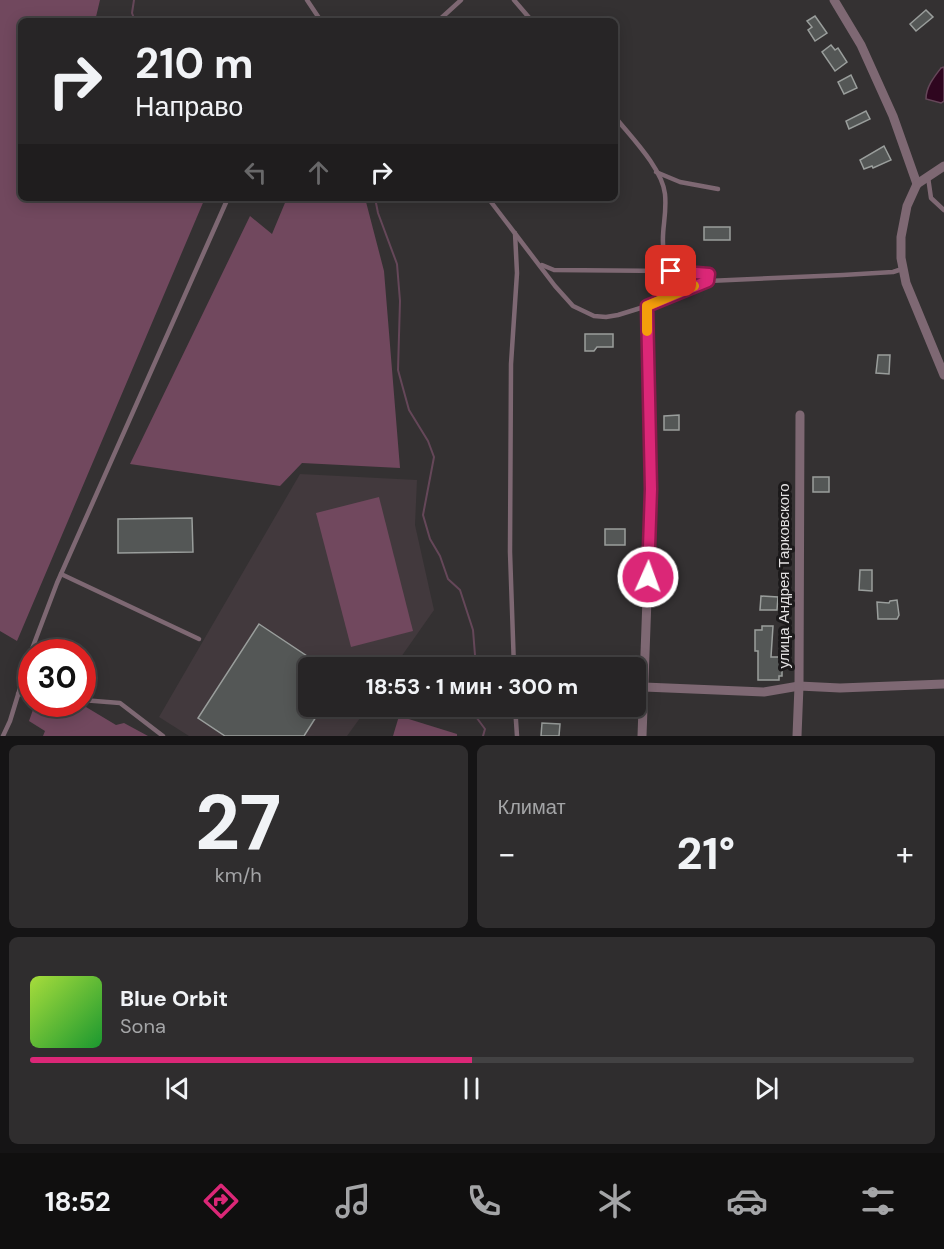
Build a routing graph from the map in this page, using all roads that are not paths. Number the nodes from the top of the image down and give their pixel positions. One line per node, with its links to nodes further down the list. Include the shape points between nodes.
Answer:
1 (307, 0): 5 (lane)
2 (461, 0): 6 (lane)
3 (514, 0): 7 (lane)
4 (834, 0): 11 (street, via 861,45)
5 (319, 18)
6 (441, 18)
7 (529, 18)
8 (618, 121): 9 (lane)
9 (656, 172): 12 (lane, via 680,182); 19 (lane, via 665,193 663,256)
10 (938, 172): 11 (street); 15 (lane, via 931,198)
11 (917, 184): 18 (street, via 907,206 901,237)
12 (718, 189)
13 (227, 201): 24 (lane)
14 (491, 201): 16 (lane)
15 (944, 210)
16 (514, 231): 17 (lane); 27 (lane, via 517,273 511,364 510,552)
17 (537, 261): 19 (lane, via 554,270); 21 (lane, via 573,306 594,316 618,315)
18 (902, 269): 20 (lane, via 871,274); 22 (street)
19 (671, 271): 20 (lane, via 709,274)
20 (708, 281): 21 (lane)
21 (647, 306): 28 (street, via 651,489)
22 (944, 375)
23 (800, 415): 30 (street, улица Андрея Тарковского)
24 (61, 574): 25 (lane); 26 (lane)
25 (36, 639)
26 (199, 639)
27 (514, 657)
28 (642, 657)
29 (944, 684): 30 (street)
30 (799, 686): 31 (street, via 764,692); 40 (street, улица Андрея Тарковского)
31 (646, 687)
32 (18, 694): 36 (lane)
33 (96, 701): 37 (lane, via 120,703)
34 (516, 717): 38 (lane)
35 (641, 717): 39 (street)
36 (3, 736)
37 (163, 736)
38 (517, 736)
39 (642, 736)
40 (797, 736)

